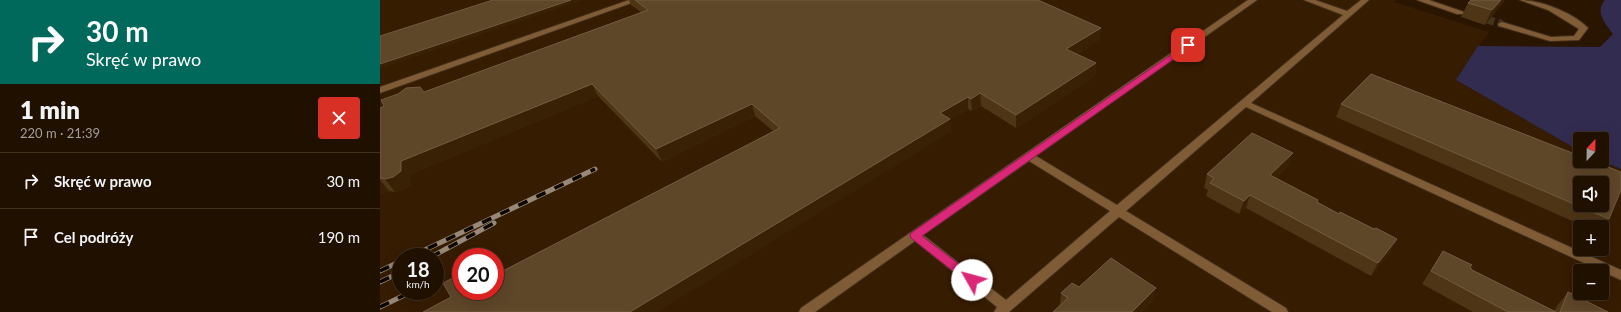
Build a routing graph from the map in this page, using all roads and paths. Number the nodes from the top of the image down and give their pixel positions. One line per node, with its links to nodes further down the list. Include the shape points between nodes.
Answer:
1 (636, 0): 10 (lane)
2 (1253, 0): 12 (lane)
3 (1308, 0): 8 (lane)
4 (1365, 0): 8 (lane)
5 (1421, 0): 7 (lane)
6 (1524, 0): 9 (lane, via 1551,8 1584,28 1576,38 1550,39)
7 (1460, 12)
8 (1348, 14): 11 (lane)
9 (1502, 24)
10 (380, 90)
11 (1244, 103): 13 (lane); 15 (lane)
12 (1029, 156): 13 (lane); 14 (lane)
13 (1119, 210): 16 (lane); 18 (lane)
14 (915, 235): 16 (lane); 17 (lane)
15 (1621, 275)
16 (1003, 309)
17 (805, 312)
18 (1282, 312)

